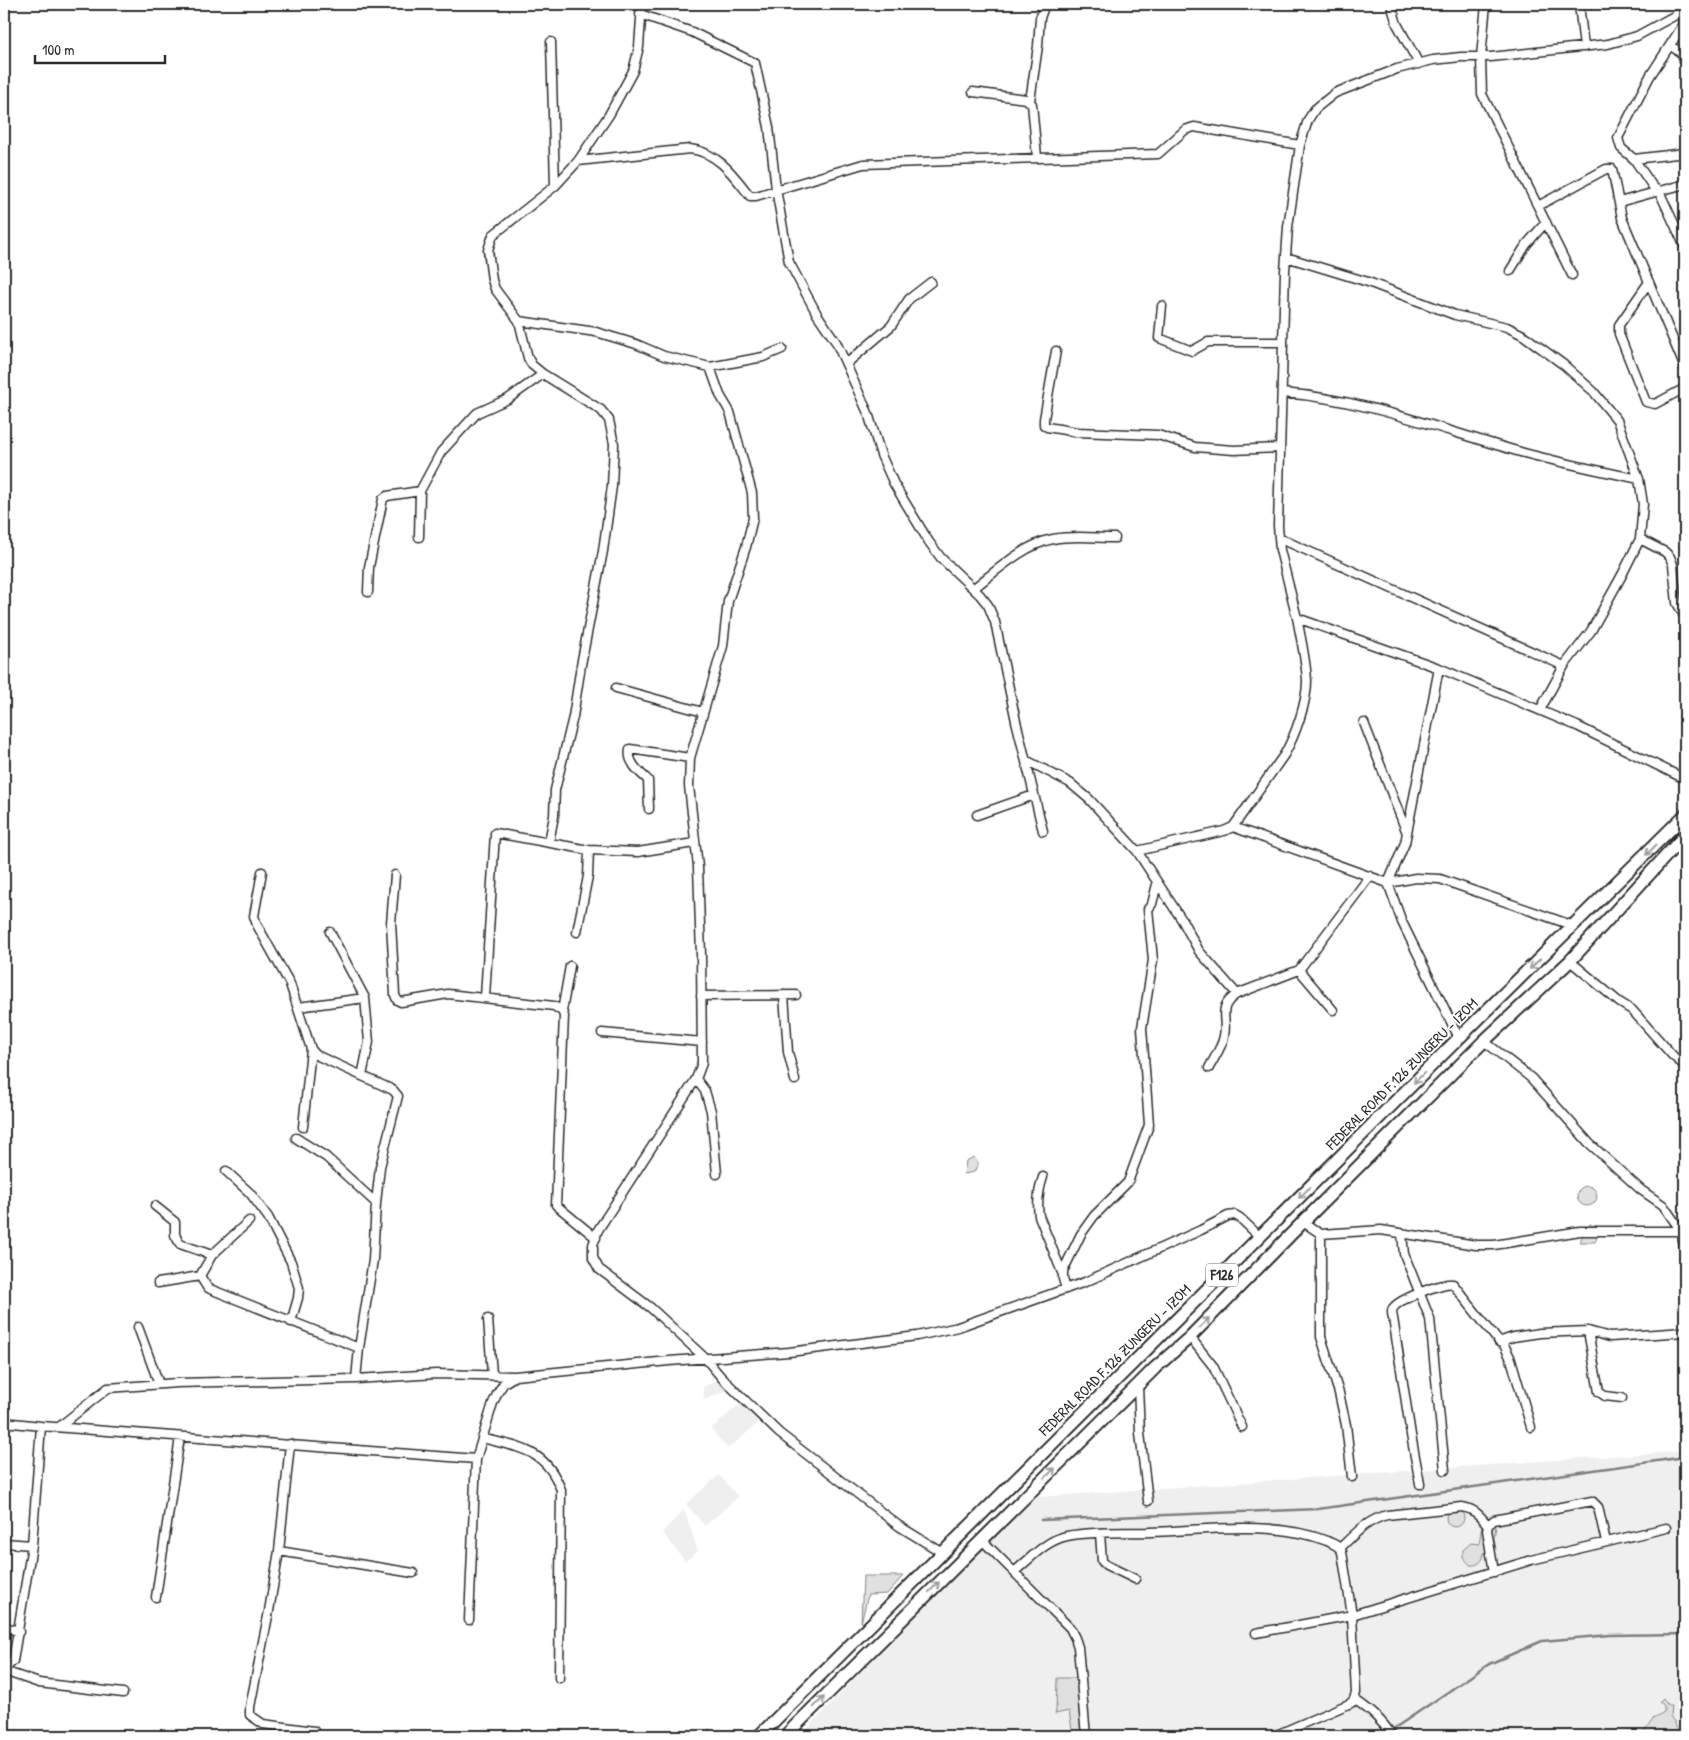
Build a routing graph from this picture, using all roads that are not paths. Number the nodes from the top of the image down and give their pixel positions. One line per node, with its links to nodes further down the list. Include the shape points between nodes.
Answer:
1 (642, 4): 8 (street)
2 (1045, 4): 17 (street, via 1040,18)
3 (1391, 4): 15 (street, via 1397,24)
4 (1486, 4): 14 (street)
5 (1579, 4): 12 (street)
6 (1682, 4): 7 (street)
7 (1685, 9): 12 (street, via 1637,36)
8 (640, 14): 22 (street, via 639,47 633,71); 25 (street, via 692,32 755,63 769,127)
9 (1685, 22): 11 (street)
10 (551, 42): 24 (street)
11 (1670, 44): 13 (street); 21 (street, via 1618,138 1621,148)
12 (1584, 47): 14 (street)
13 (1685, 56)
14 (1481, 57): 15 (street); 28 (street, via 1482,94)
15 (1419, 64): 18 (street, via 1335,93 1308,120)
16 (973, 92): 17 (street)
17 (1030, 101): 20 (street)
18 (1300, 144): 20 (street, via 1194,128 1185,130 1158,154); 31 (street)
19 (1685, 153): 21 (street)
20 (1037, 157): 25 (street, via 863,164)
21 (1634, 159): 26 (street)
22 (578, 161): 24 (street); 25 (street, via 700,150 716,158 750,196)
23 (1685, 184): 26 (street)
24 (555, 186): 37 (street, via 493,235 490,242 488,250 495,289)
25 (776, 189): 41 (street, via 789,262)
26 (1659, 191): 27 (street); 30 (street)
27 (1619, 202): 28 (street, via 1610,168); 35 (street, via 1622,218)
28 (1538, 206): 29 (street)
29 (1546, 222): 32 (street); 33 (street)
30 (1685, 247)
31 (1286, 257): 38 (street); 48 (street, via 1368,282 1447,313 1507,327 1523,335 1593,391 1617,420)
32 (1510, 271)
33 (1572, 275)
34 (931, 282): 41 (street, via 909,299 891,326)
35 (1649, 282): 43 (street); 45 (street, via 1619,325 1619,334 1646,402 1655,404)
36 (1162, 306): 38 (street, via 1160,338 1192,351 1208,342)
37 (519, 321): 42 (street, via 596,332 664,356); 44 (street, via 528,358)
38 (1283, 342): 46 (street)
39 (782, 349): 42 (street, via 763,357)
40 (1056, 351): 47 (street, via 1044,419 1047,427 1077,432 1158,434 1195,447 1234,450)
41 (846, 364): 54 (street, via 894,484 941,558)
42 (710, 367): 62 (street, via 730,412 752,493 753,518 728,601 723,646)
43 (1685, 368)
44 (543, 374): 49 (street, via 508,399 471,418 438,456); 74 (street, via 601,410 609,420 614,444 604,551 573,717 555,790)
45 (1685, 388)
46 (1282, 393): 47 (street); 48 (street, via 1363,405 1524,453)
47 (1280, 448): 52 (street)
48 (1639, 479): 53 (street, via 1643,504)
49 (420, 491): 50 (street); 55 (street, via 383,499 369,567)
50 (419, 537)
51 (1116, 538): 54 (street, via 1068,537 1044,541 1017,556)
52 (1279, 538): 57 (street); 58 (street)
53 (1640, 539): 56 (street, via 1670,557 1677,602); 58 (street, via 1591,630)
54 (974, 588): 65 (street, via 988,605 995,622)
55 (368, 592)
56 (1685, 617)
57 (1297, 618): 59 (street); 71 (street, via 1305,660 1305,696 1284,755)
58 (1564, 666): 61 (street)
59 (1439, 668): 61 (street); 73 (street)
60 (616, 688): 62 (street)
61 (1540, 710): 66 (street)
62 (703, 712): 64 (street)
63 (1364, 723): 73 (street)
64 (690, 758): 68 (street, via 630,749 632,763 648,780); 76 (street)
65 (1026, 760): 67 (street); 78 (street, via 1070,783)
66 (1685, 779)
67 (1034, 795): 69 (street); 72 (street)
68 (649, 809)
69 (977, 815)
70 (1685, 815): 84 (main road, FEDERAL ROAD F.126 ZUNGERU - IZOM / F126, one-way to 84)
71 (1232, 827): 78 (street); 81 (street)
72 (1043, 831)
73 (1407, 834): 82 (street)
74 (549, 842): 77 (street); 95 (street, via 495,833)
75 (1683, 842): 87 (main road, F126)
76 (694, 843): 77 (street, via 638,852); 93 (street, via 698,867)
77 (589, 850): 86 (street, via 588,876)
78 (1137, 851): 83 (street)
79 (262, 872): 96 (street, via 254,916 290,984)
80 (396, 875): 95 (street, via 392,923 397,1000 448,994)
81 (1370, 876): 82 (street); 89 (street)
82 (1388, 883): 84 (street, via 1440,878); 100 (street, via 1402,922)
83 (1157, 884): 90 (street, via 1199,951); 125 (street, via 1148,908 1153,960 1142,1028 1149,1124 1130,1179 1088,1223)
84 (1574, 926): 100 (main road, FEDERAL ROAD F.126 ZUNGERU - IZOM / F126, one-way to 100)
85 (330, 932): 94 (street)
86 (577, 932)
87 (1570, 961): 101 (main road, F126); 104 (street, via 1635,1013 1672,1056)
88 (570, 966): 98 (street)
89 (1299, 970): 90 (street); 97 (street)
90 (1237, 994): 105 (street, via 1223,1013 1225,1035)
91 (784, 995): 92 (street); 93 (street); 108 (street, via 788,1052)
92 (796, 995)
93 (701, 996): 102 (street)
94 (365, 998): 96 (street); 106 (street, via 369,1042)
95 (485, 998): 98 (street, via 554,1006)
96 (298, 1007): 103 (street)
97 (1333, 1010)
98 (562, 1011): 122 (street, via 556,1205)
99 (602, 1033): 102 (street)
100 (1459, 1038): 121 (main road, FEDERAL ROAD F.126 ZUNGERU - IZOM / F126, one-way to 121)
101 (1484, 1041): 117 (main road, F126); 118 (street, via 1531,1078 1589,1143 1641,1190 1663,1205)
102 (702, 1042): 107 (street, via 702,1063)
103 (311, 1049): 106 (street); 109 (street)
104 (1685, 1066)
105 (1209, 1068)
106 (362, 1076): 114 (street, via 393,1090 398,1096 380,1167)
107 (696, 1079): 112 (street, via 705,1091 711,1111); 122 (street, via 598,1230)
108 (795, 1080)
109 (303, 1127)
110 (296, 1138): 114 (street, via 326,1157)
111 (226, 1171): 131 (street, via 250,1193 268,1217 291,1262 299,1288)
112 (717, 1174)
113 (1043, 1177): 125 (street, via 1038,1210)
114 (376, 1203): 137 (street, via 373,1260)
115 (155, 1206): 124 (street, via 175,1222 175,1235 180,1244)
116 (249, 1221): 124 (street)
117 (1303, 1222): 119 (street); 135 (main road, F126, one-way to 117)
118 (1683, 1231): 120 (street, via 1580,1231 1494,1245); 123 (street)
119 (1321, 1234): 120 (street, via 1370,1230); 157 (street, via 1321,1337 1346,1425)
120 (1402, 1234): 129 (street, via 1404,1254)
121 (1260, 1237): 128 (street, via 1240,1218 1228,1216); 138 (main road, FEDERAL ROAD F.126 ZUNGERU - IZOM / F126)
122 (596, 1238): 139 (street, via 593,1258 599,1269 651,1308)
123 (1685, 1250)
124 (212, 1255): 126 (street)
125 (1062, 1275): 128 (street)
126 (200, 1276): 127 (street); 131 (street, via 210,1289)
127 (158, 1283)
128 (1066, 1289): 139 (street, via 958,1327 918,1336 789,1352)
129 (1419, 1293): 136 (street, via 1447,1282 1453,1284); 156 (street, via 1430,1319); 158 (street, via 1395,1305 1392,1314)
130 (488, 1319): 141 (street)
131 (291, 1322): 137 (street)
132 (138, 1327): 144 (street)
133 (1588, 1331): 134 (street, via 1610,1338); 136 (street, via 1540,1332); 146 (street, via 1599,1392)
134 (1685, 1332)
135 (1190, 1337): 140 (main road, F126); 150 (street, via 1213,1366)
136 (1499, 1342): 151 (street, via 1503,1343 1511,1359)
137 (359, 1348): 143 (street)
138 (1142, 1354): 140 (main road); 169 (main road, FEDERAL ROAD F.126 ZUNGERU - IZOM / F126)
139 (705, 1358): 142 (street); 169 (street, via 779,1433 899,1526)
140 (1155, 1368): 145 (main road, F126)
141 (492, 1375): 142 (street); 143 (street, via 436,1374)
142 (515, 1376): 153 (street, via 498,1392)
143 (356, 1380): 144 (street)
144 (159, 1384): 149 (street, via 108,1388)
145 (1138, 1386): 159 (street); 163 (main road, F126, one-way to 145)
146 (1622, 1398)
147 (4, 1422): 148 (street)
148 (41, 1426): 149 (street); 166 (street)
149 (59, 1427): 152 (street)
150 (1242, 1427)
151 (1531, 1427)
152 (180, 1437): 154 (street); 174 (street)
153 (482, 1438): 155 (street); 181 (street, via 530,1452 550,1469 561,1490)
154 (290, 1444): 155 (street); 168 (street)
155 (476, 1459): 176 (street)
156 (1445, 1470)
157 (1352, 1477)
158 (1420, 1484)
159 (1148, 1501)
160 (1488, 1525): 164 (street, via 1494,1520 1592,1501 1598,1507); 167 (street, via 1477,1512 1462,1507 1387,1515 1366,1523); 171 (street)
161 (1666, 1528): 164 (street)
162 (1100, 1534): 167 (street, via 1233,1528 1286,1530 1314,1536); 170 (street, via 1057,1539); 173 (street, via 1102,1561)
163 (982, 1540): 170 (street); 186 (main road, F126, one-way to 163)
164 (1606, 1542): 171 (street)
165 (4, 1543): 166 (street)
166 (32, 1545): 178 (street)
167 (1340, 1548): 175 (street)
168 (279, 1551): 172 (street); 184 (street, via 250,1715 263,1724)
169 (943, 1553): 185 (main road, FEDERAL ROAD F.126 ZUNGERU - IZOM / F126)
170 (1014, 1572): 187 (street, via 1076,1638)
171 (1494, 1572): 175 (street)
172 (413, 1573)
173 (1134, 1578)
174 (156, 1596)
175 (1352, 1615): 179 (street); 183 (street)
176 (468, 1620)
177 (4, 1626): 178 (street)
178 (19, 1632): 180 (street, via 13,1662)
179 (1256, 1633)
180 (4, 1670): 182 (street, via 39,1683)
181 (559, 1678)
182 (122, 1694)
183 (1354, 1699): 188 (street); 189 (street, via 1372,1711)
184 (314, 1731)
185 (759, 1736)
186 (785, 1736)
187 (1086, 1736)
188 (1274, 1736)
189 (1392, 1736)

